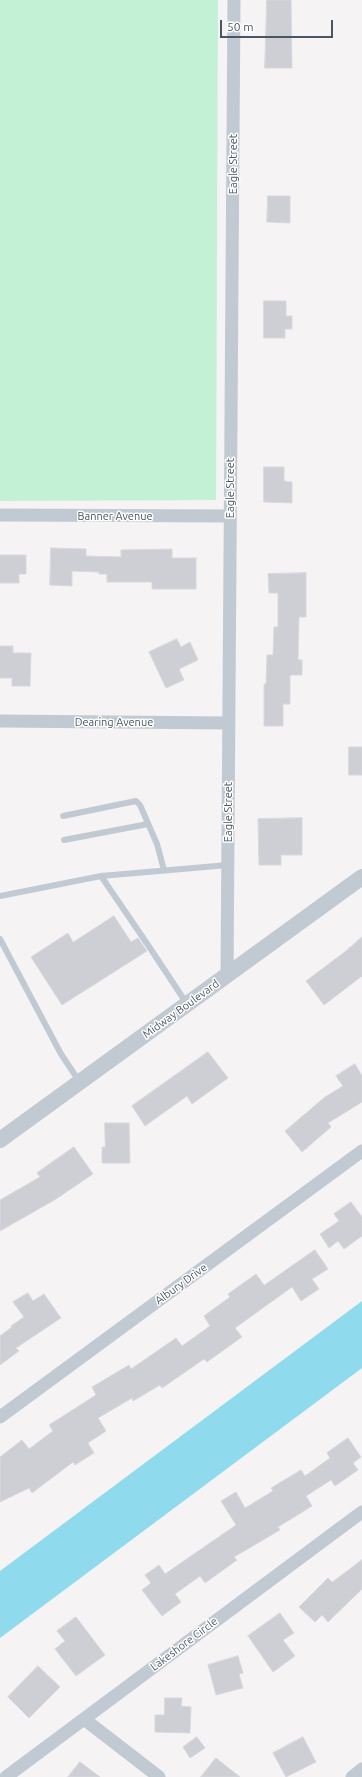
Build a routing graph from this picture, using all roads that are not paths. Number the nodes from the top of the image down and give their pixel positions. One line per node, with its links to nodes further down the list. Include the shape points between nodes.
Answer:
1 (234, 0): 3 (street, Eagle Street)
2 (0, 515): 3 (street, Banner Avenue)
3 (230, 516): 5 (street, Eagle Street)
4 (0, 721): 5 (street, Dearing Avenue)
5 (229, 723): 9 (street, Eagle Street)
6 (63, 816): 7 (lane, via 136,800)
7 (148, 824): 8 (lane); 10 (lane, via 158,844)
8 (64, 840)
9 (228, 865): 10 (lane); 15 (street, Eagle Street)
10 (164, 870): 11 (lane)
11 (101, 876): 13 (lane); 16 (lane)
12 (362, 877): 15 (street, Midway Boulevard)
13 (0, 896)
14 (0, 938): 17 (lane, via 61,1054)
15 (227, 975): 16 (street, Midway Boulevard)
16 (187, 1004): 17 (street, Midway Boulevard)
17 (80, 1082): 18 (street, Midway Boulevard)
18 (0, 1140)
19 (362, 1151): 20 (street, Albury Drive)
20 (0, 1417)
21 (362, 1512): 22 (street, Lakeshore Circle)
22 (84, 1719): 24 (street, Lakeshore Circle); 25 (street)
23 (362, 1769): 26 (street)
24 (6, 1777)
25 (158, 1777)
26 (352, 1777)

